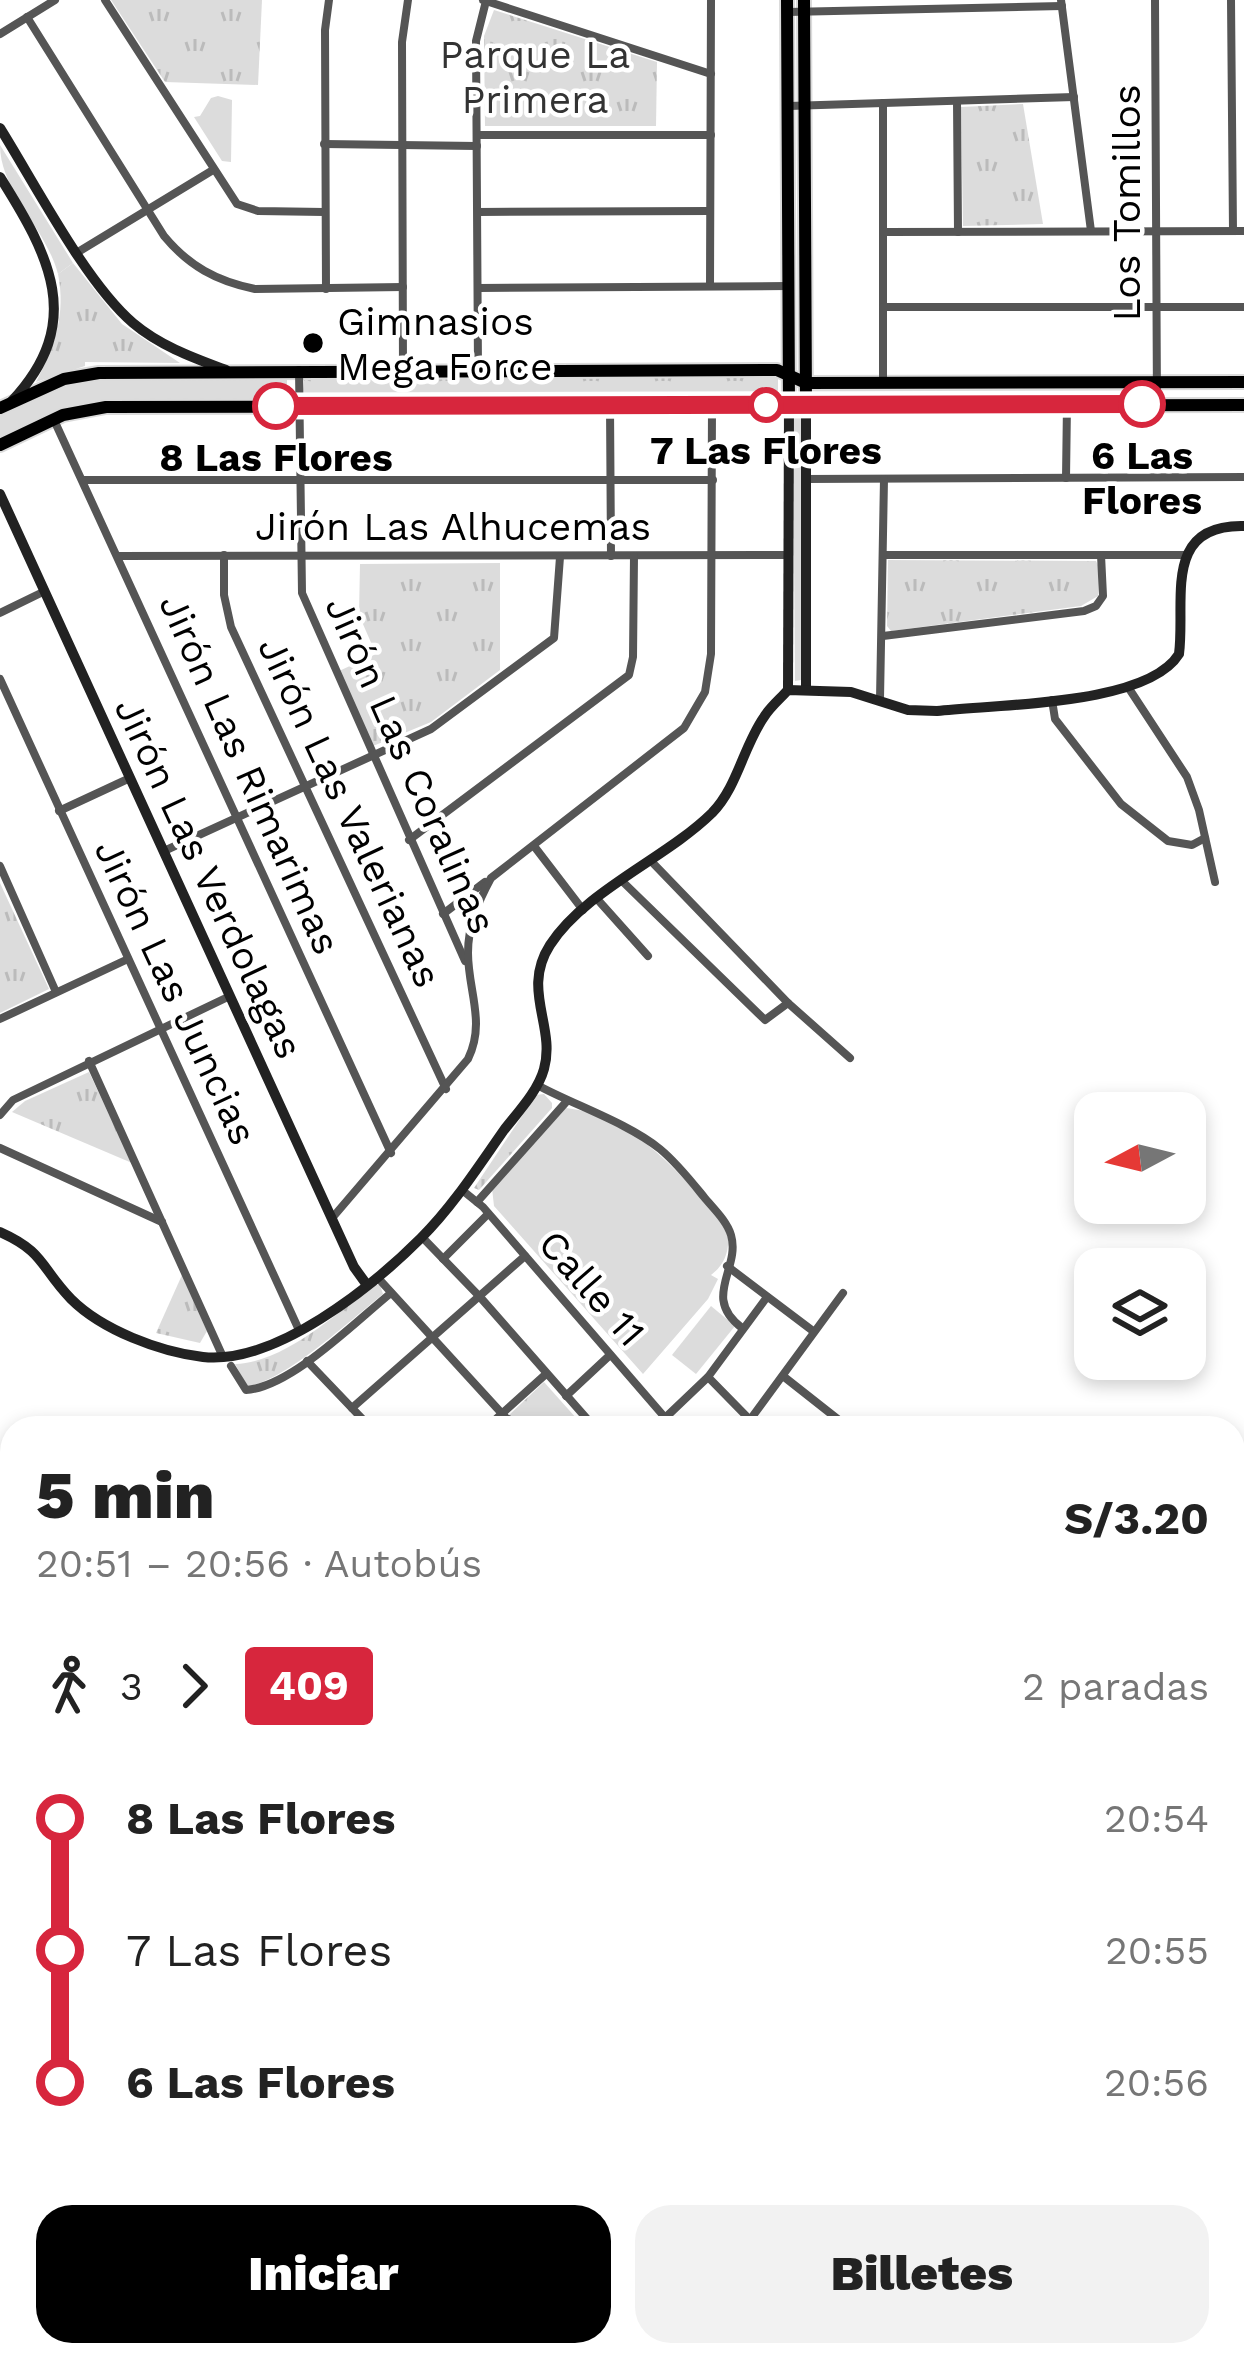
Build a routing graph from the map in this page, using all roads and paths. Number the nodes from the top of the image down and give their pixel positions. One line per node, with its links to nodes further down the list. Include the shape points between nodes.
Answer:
1 (55, 0): 13 (street)
2 (104, 0): 26 (street)
3 (329, 0): 24 (street)
4 (408, 0): 25 (street)
5 (711, 0): 15 (street)
6 (1155, 0): 34 (street, Los Tomillos)
7 (1231, 0): 36 (street)
8 (484, 1): 15 (street); 23 (street)
9 (1062, 3): 10 (street); 16 (street)
10 (891, 5): 12 (street)
11 (788, 6): 12 (street); 19 (main road)
12 (804, 6): 20 (main road)
13 (26, 17): 14 (street); 30 (street)
14 (0, 34)
15 (711, 74): 22 (street)
16 (1074, 97): 17 (street); 35 (street)
17 (957, 101): 18 (street); 39 (street)
18 (883, 103): 20 (street); 38 (street)
19 (789, 106): 20 (street); 42 (main road)
20 (805, 106): 57 (main road)
21 (0, 128): 40 (street)
22 (711, 135): 23 (street); 31 (street)
23 (477, 140): 25 (street); 33 (street)
24 (324, 144): 25 (street); 32 (street)
25 (402, 145): 43 (street)
26 (213, 170): 30 (street); 32 (street, via 245,208)
27 (0, 177): 28 (street)
28 (13, 197): 29 (street); 63 (street, via 47,260 55,313 42,358)
29 (0, 206)
30 (147, 211): 40 (street); 45 (street, via 180,255 210,275 255,289)
31 (710, 211): 33 (street); 41 (street)
32 (324, 212): 45 (street)
33 (478, 212): 44 (street)
34 (1157, 230): 35 (street); 36 (street); 47 (street, Los Tomillos)
35 (1091, 231): 39 (street)
36 (1233, 231): 37 (street)
37 (1244, 231)
38 (884, 232): 39 (street); 46 (street)
39 (958, 232)
40 (78, 252): 50 (street, via 132,322)
41 (710, 286): 42 (street); 44 (street)
42 (788, 286): 53 (main road)
43 (403, 287): 45 (street); 52 (street)
44 (478, 288): 49 (street)
45 (326, 289)
46 (883, 307): 47 (street); 54 (street)
47 (1158, 307): 48 (street); 55 (street, Los Tomillos)
48 (1244, 307)
49 (478, 369): 52 (main road); 53 (main road)
50 (226, 370): 51 (main road); 63 (main road, via 79,374)
51 (299, 370): 52 (main road); 64 (street, Jirón Las Coralinas)
52 (403, 370)
53 (789, 375): 57 (main road); 59 (main road)
54 (884, 382): 55 (main road); 57 (main road)
55 (1157, 382): 56 (main road); 61 (street, Los Tomillos)
56 (1244, 382)
57 (806, 383): 60 (main road)
58 (1066, 404): 60 (main road); 61 (main road); 71 (street)
59 (788, 405): 60 (main road); 66 (main road); 82 (street)
60 (806, 405): 74 (street)
61 (1157, 405): 62 (main road)
62 (1244, 405)
63 (5, 406)
64 (300, 406): 65 (main road); 67 (main road, via 106,407); 73 (street, Jirón Las Coralinas)
65 (610, 406): 66 (main road); 75 (street)
66 (712, 406): 76 (street)
67 (54, 420): 68 (main road); 72 (street, Jirón Las Rimarimas)
68 (0, 445)
69 (1244, 477): 71 (street)
70 (884, 478): 71 (street); 74 (street); 83 (street)
71 (1066, 478)
72 (83, 479): 73 (street); 86 (street, Jirón Las Rimarimas)
73 (300, 479): 75 (street); 87 (street, Jirón Las Coralinas)
74 (805, 479): 97 (street)
75 (610, 480): 76 (street); 88 (street)
76 (713, 480): 90 (street)
77 (0, 494): 78 (street, Jirón Las Verdolagas)
78 (14, 524): 80 (street); 92 (street, Jirón Las Verdolagas)
79 (1244, 526): 85 (street, via 1208,533)
80 (0, 530)
81 (224, 555): 86 (street, Jirón Las Alhucemas); 87 (street, Jirón Las Alhucemas); 104 (street, Jirón Las Valerianas, via 231,627)
82 (788, 555): 90 (street, Jirón Las Alhucemas); 98 (street)
83 (884, 555): 84 (street); 94 (street)
84 (1101, 555): 85 (street); 94 (street, via 1103,596 1084,611)
85 (1186, 555): 96 (street, via 1179,654 1160,675)
86 (118, 556): 106 (street, Jirón Las Rimarimas)
87 (301, 556): 91 (street, Jirón Las Alhucemas); 102 (street, Jirón Las Coralinas, via 310,618)
88 (611, 556): 89 (street, Jirón Las Alhucemas); 91 (street, Jirón Las Alhucemas)
89 (634, 556): 90 (street, Jirón Las Alhucemas); 108 (street, via 629,675)
90 (713, 556): 109 (street, via 709,676 691,719)
91 (560, 557): 102 (street, via 554,638 431,729)
92 (45, 591): 93 (street); 103 (street, Jirón Las Verdolagas)
93 (0, 613)
94 (883, 636): 100 (street)
95 (0, 679): 99 (street, Jirón Las Juncias)
96 (1128, 687): 101 (street); 107 (street, via 1187,777)
97 (806, 688): 98 (street); 100 (street)
98 (788, 690): 111 (street, via 764,717 719,804)
99 (3, 696): 105 (street, Jirón Las Juncias)
100 (880, 699): 101 (street, via 937,711)
101 (1052, 699): 107 (street, via 1055,719 1121,804 1168,841)
102 (374, 755): 104 (street); 108 (street, Jirón Las Coralinas)
103 (130, 778): 105 (street); 110 (street, Jirón Las Verdolagas)
104 (306, 786): 106 (street); 130 (street, Jirón Las Valerianas)
105 (59, 811): 120 (street, Jirón Las Juncias)
106 (236, 820): 110 (street); 134 (street, Jirón Las Rimarimas)
107 (1205, 838): 115 (street)
108 (409, 841): 118 (street, Jirón Las Coralinas)
109 (534, 846): 113 (street); 117 (street)
110 (163, 852): 123 (street, Jirón Las Verdolagas)
111 (650, 860): 114 (street); 124 (street)
112 (0, 866): 122 (street)
113 (491, 878): 118 (street); 121 (street, via 470,925)
114 (622, 881): 116 (street); 124 (street, via 765,1020)
115 (1215, 882)
116 (598, 900): 117 (street); 119 (street)
117 (584, 911): 129 (street, via 554,940 537,978 546,1056)
118 (443, 914): 121 (street, Jirón Las Coralinas)
119 (648, 956)
120 (128, 959): 122 (street); 126 (street, Jirón Las Juncias)
121 (469, 968): 130 (street, via 475,1044)
122 (56, 992): 125 (street)
123 (230, 996): 126 (street); 138 (street, Jirón Las Verdolagas)
124 (788, 1004): 127 (street)
125 (0, 1019)
126 (161, 1029): 128 (street); 151 (street, Jirón Las Juncias)
127 (850, 1058)
128 (89, 1061): 132 (street, via 13,1100); 139 (street)
129 (537, 1084): 131 (street); 135 (street)
130 (446, 1089): 134 (street)
131 (567, 1101): 136 (street); 144 (street, via 673,1161 730,1232)
132 (0, 1115)
133 (0, 1148): 139 (street)
134 (391, 1153): 138 (street)
135 (462, 1190): 136 (street, Calle 11); 141 (street)
136 (477, 1202): 137 (street, Calle 11)
137 (488, 1214): 142 (street, Calle 11); 143 (street)
138 (333, 1217): 145 (street, Jirón Las Verdolagas, via 354,1267)
139 (164, 1222): 156 (street)
140 (0, 1232): 156 (street, via 27,1244 66,1294 98,1318 164,1347)
141 (422, 1237): 143 (street); 145 (street)
142 (525, 1256): 148 (street); 154 (street, Calle 11)
143 (443, 1258): 148 (street)
144 (727, 1266): 149 (street); 150 (street, via 724,1303)
145 (372, 1281): 146 (street); 151 (street)
146 (391, 1293): 153 (street); 155 (street)
147 (843, 1293): 152 (street)
148 (480, 1297): 153 (street); 157 (street)
149 (767, 1297): 150 (street); 152 (street)
150 (742, 1328): 159 (street)
151 (299, 1330): 156 (street)
152 (813, 1331): 158 (street)
153 (435, 1338): 161 (street); 162 (street)
154 (610, 1355): 160 (street); 167 (street, Calle 11)
155 (307, 1360): 156 (street, via 253,1390 241,1386); 161 (street)
156 (227, 1362)
157 (546, 1374): 160 (street); 162 (street)
158 (783, 1376): 170 (street); 171 (street)
159 (708, 1377): 168 (street); 169 (street)
160 (566, 1396): 166 (street)
161 (352, 1408): 163 (street)
162 (502, 1413): 164 (street); 165 (street)
163 (360, 1416)
164 (499, 1416)
165 (507, 1416)
166 (584, 1416)
167 (663, 1416)
168 (667, 1416)
169 (747, 1416)
170 (760, 1416)
171 (834, 1416)

